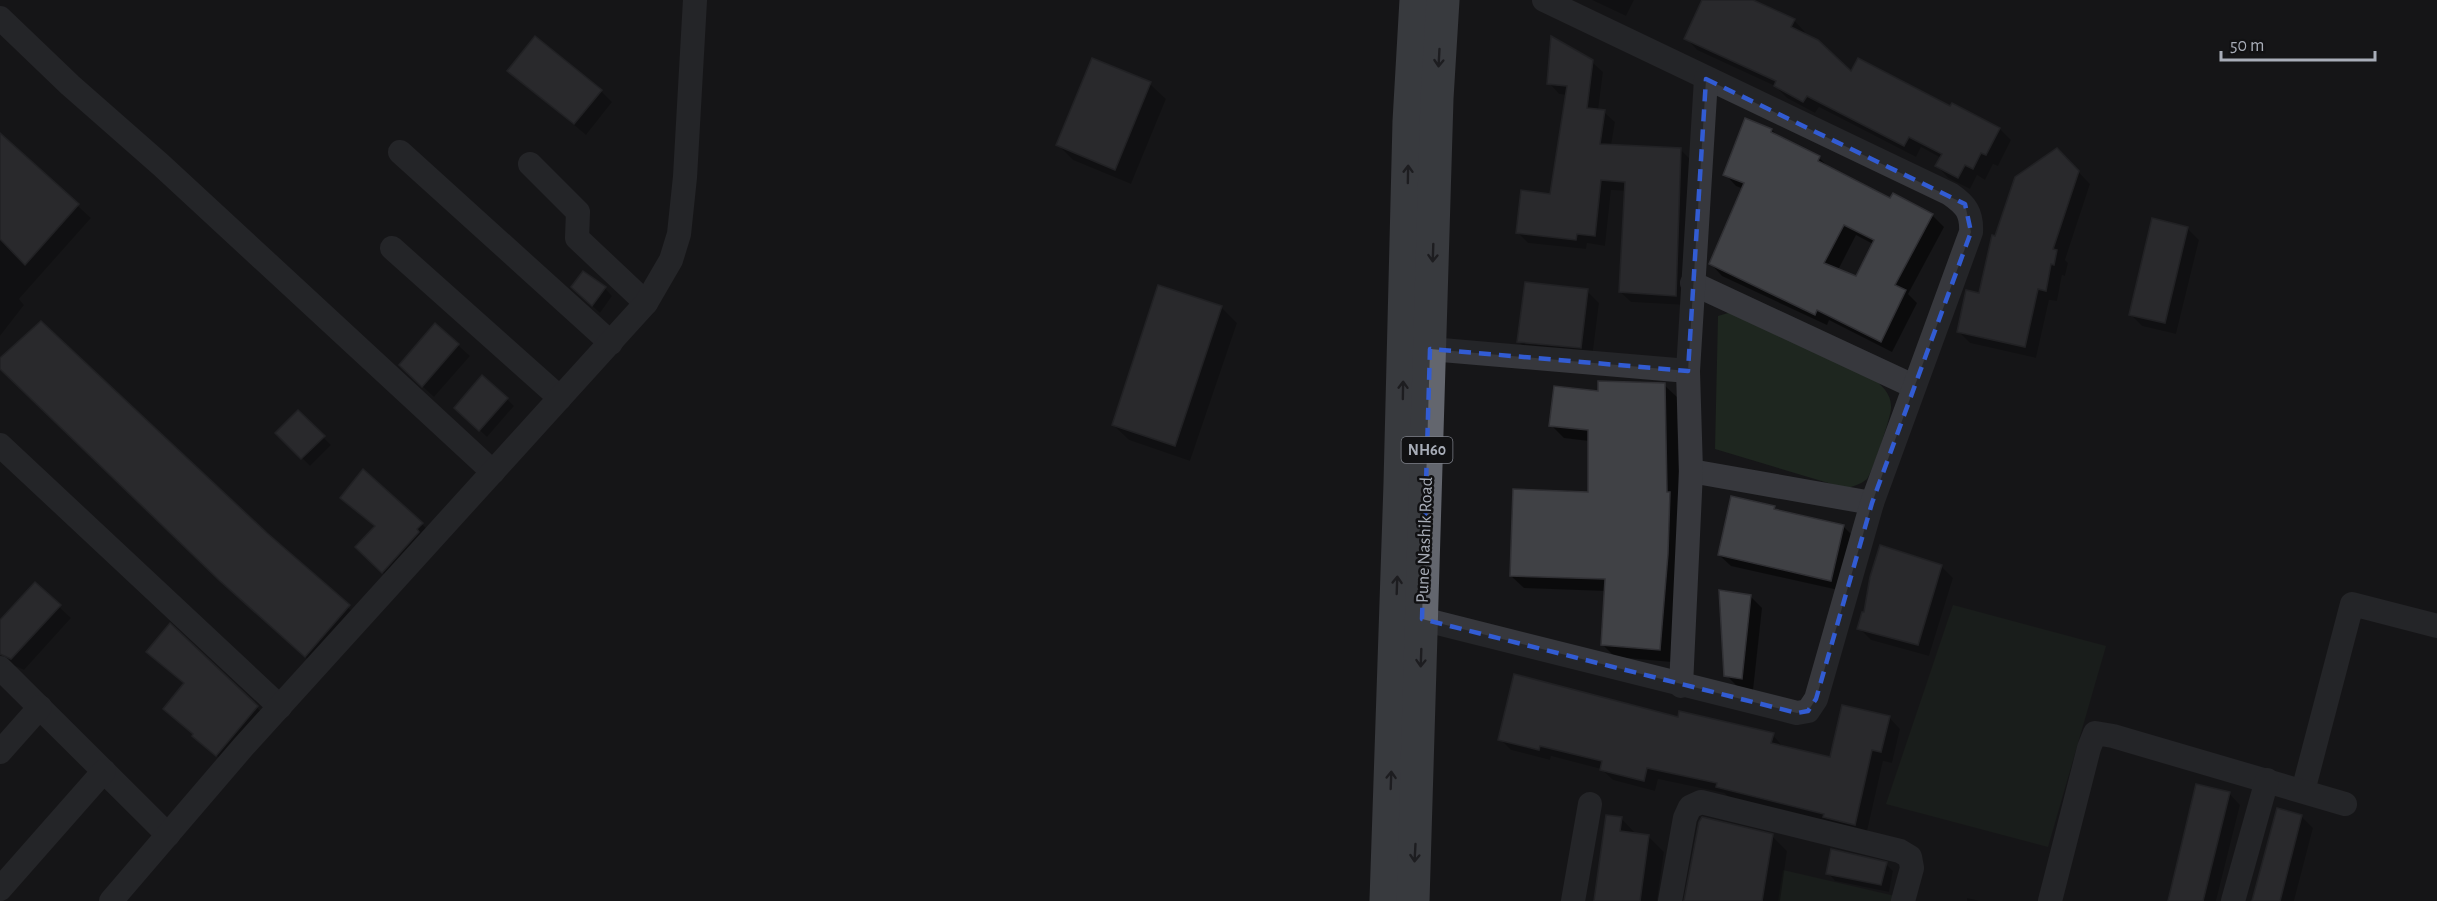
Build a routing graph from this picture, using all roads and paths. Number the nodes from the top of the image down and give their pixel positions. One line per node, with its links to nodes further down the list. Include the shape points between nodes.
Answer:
1 (695, 0): 11 (street, via 679,234 671,260)
2 (1416, 0): 36 (highway, Pune Nashik Road / NH60, one-way to 2)
3 (1443, 0): 13 (highway, Pune Nashik Road / NH60, one-way to 13)
4 (1544, 0): 6 (street)
5 (0, 18): 19 (street)
6 (1706, 79): 10 (street); 15 (street, via 1965,204 1971,217 1971,232)
7 (400, 152): 12 (street)
8 (530, 164): 11 (street, via 578,212 577,238)
9 (393, 248): 16 (street)
10 (1692, 284): 14 (street); 15 (street)
11 (646, 303): 12 (street)
12 (611, 343): 16 (street)
13 (1430, 349): 14 (street); 21 (highway, Pune Nashik Road / NH60)
14 (1688, 371): 18 (street)
15 (1913, 386): 20 (street)
16 (560, 398): 19 (street)
17 (4, 457): 26 (street)
18 (1691, 471): 20 (street); 24 (street)
19 (493, 472): 26 (street)
20 (1872, 503): 24 (street, via 1816,699 1808,711 1797,713)
21 (1422, 619): 24 (street); 37 (highway, Pune Nashik Road / NH60, one-way to 37)
22 (2437, 626): 30 (street, via 2352,604)
23 (0, 668): 25 (street)
24 (1681, 686)
25 (40, 707): 27 (street); 28 (street)
26 (280, 707): 33 (street)
27 (0, 752)
28 (104, 771): 33 (street); 34 (street)
29 (2267, 780): 30 (street); 41 (street, via 2095,733); 42 (street)
30 (2303, 791): 32 (street)
31 (1590, 804): 38 (street)
32 (2345, 804)
33 (168, 835): 35 (street)
34 (0, 889)
35 (111, 901)
36 (1386, 901)
37 (1413, 901)
38 (1573, 901)
39 (1670, 901): 40 (street, via 1685,818 1690,807 1701,802 1900,851 1911,857 1912,868)
40 (1903, 901)
41 (2050, 901)
42 (2233, 901)

